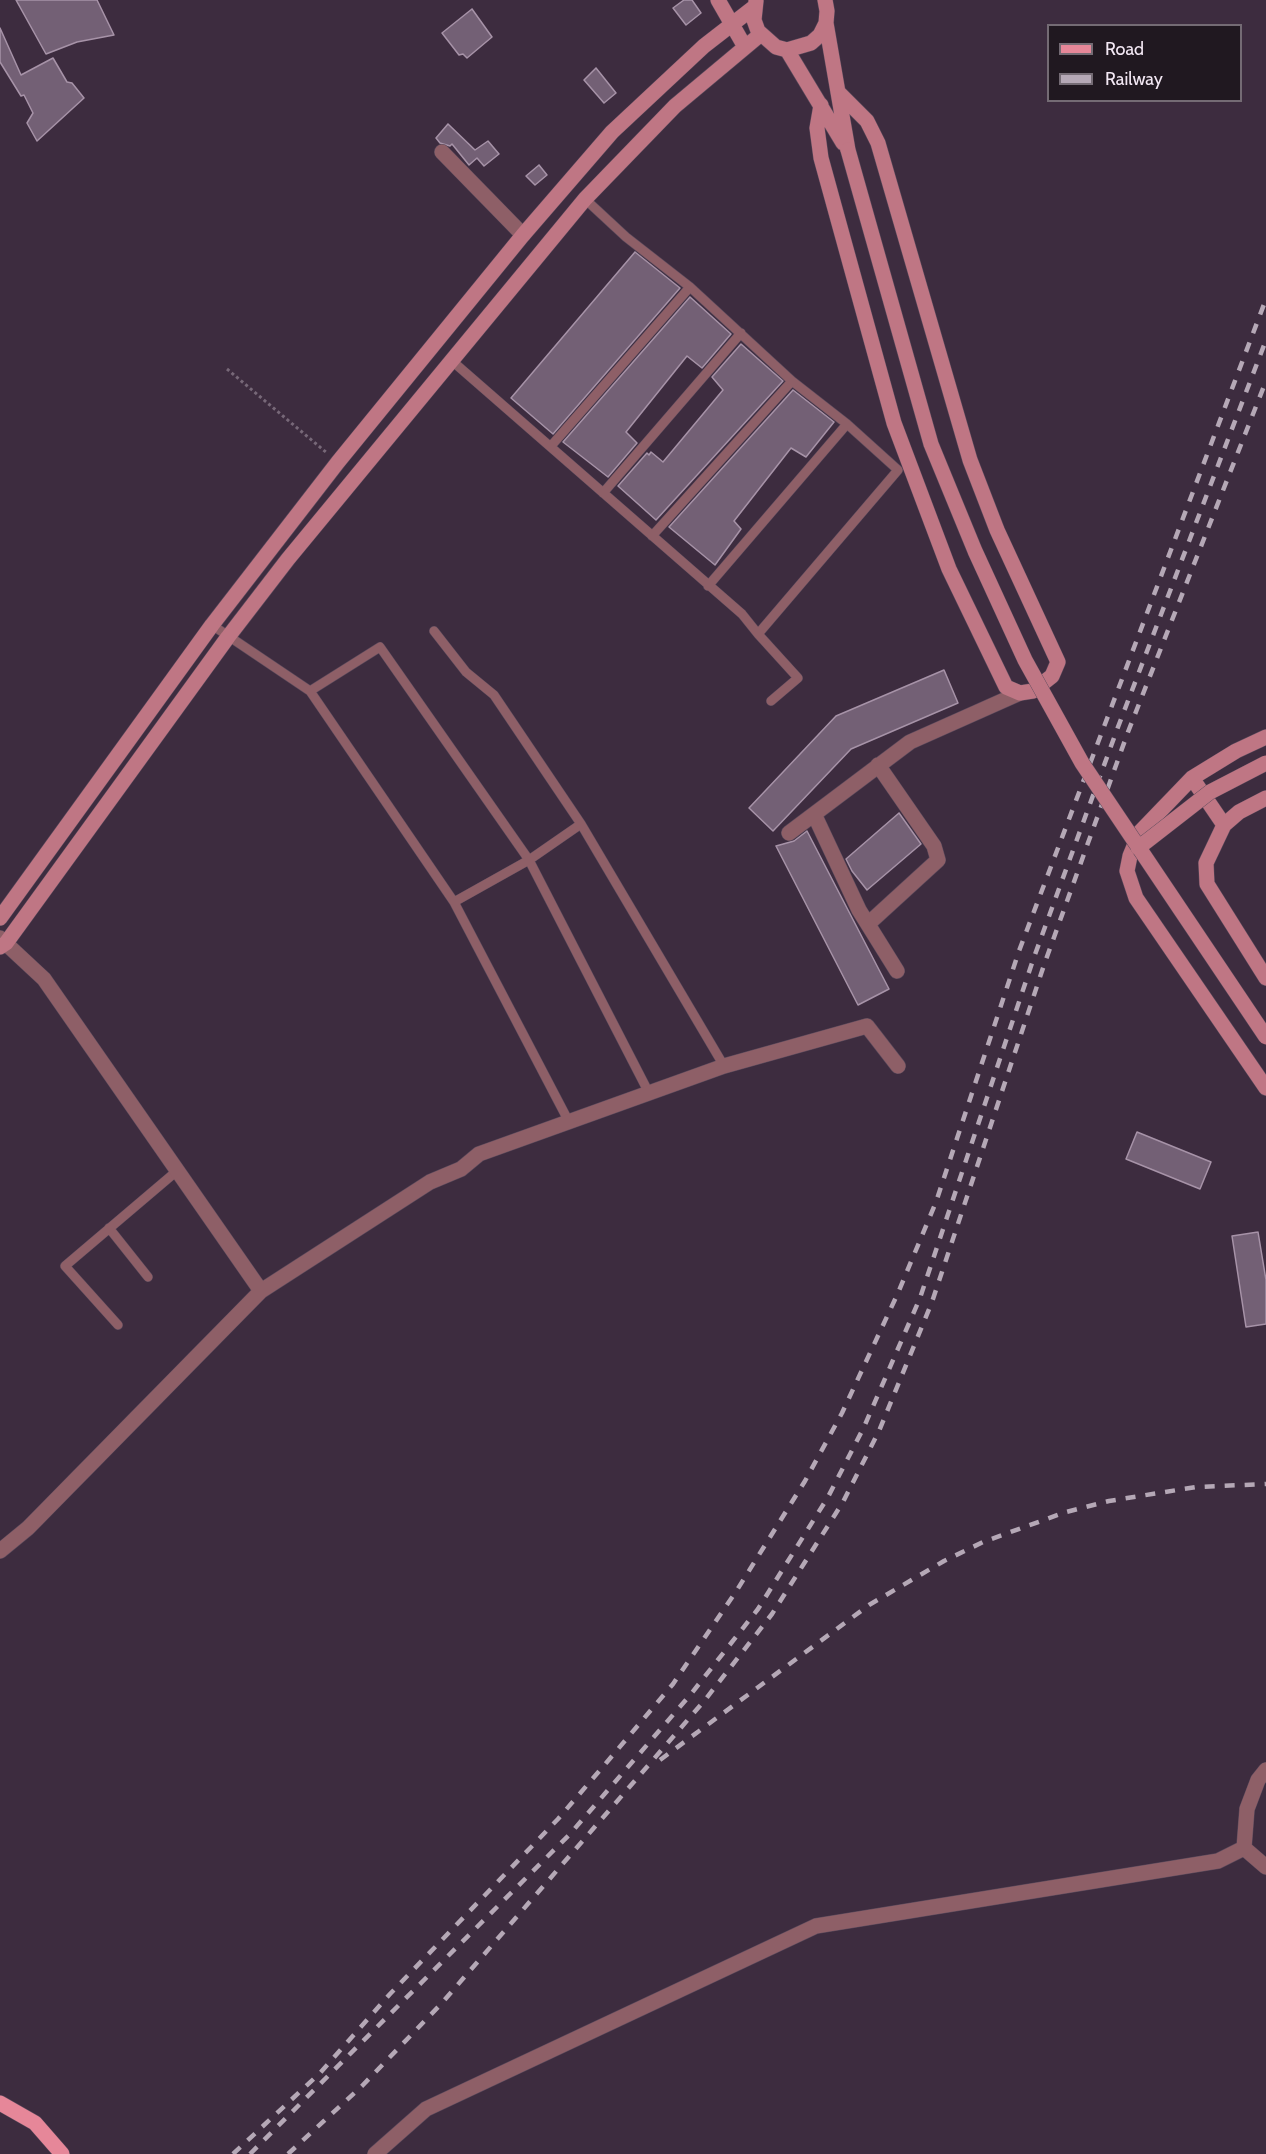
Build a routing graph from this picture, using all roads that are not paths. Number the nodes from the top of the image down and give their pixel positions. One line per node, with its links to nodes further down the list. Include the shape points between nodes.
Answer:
1 (718, 0): 5 (street)
2 (825, 0): 4 (street)
3 (755, 4): 5 (street); 6 (street, via 754,20)
4 (826, 23): 8 (street, via 811,43); 9 (street)
5 (731, 25): 7 (street); 14 (street, via 612,132)
6 (761, 34): 7 (street); 8 (street, via 776,47)
7 (745, 47): 13 (street, via 675,106)
8 (788, 50): 10 (street)
9 (838, 92): 11 (street); 29 (street, via 867,121 878,143 970,460 997,530 1058,662 1046,684)
10 (821, 105): 11 (street); 29 (street, via 817,128 821,158 894,423 949,569 1006,687)
11 (848, 150): 40 (street, bridge, via 931,444 975,551 1025,660 1082,764)
12 (442, 153): 14 (street)
13 (585, 199): 15 (lane); 17 (street)
14 (523, 235): 24 (street, via 338,462)
15 (690, 287): 16 (lane); 20 (lane)
16 (741, 333): 18 (lane); 21 (lane)
17 (451, 360): 20 (lane); 27 (street)
18 (792, 381): 19 (lane); 22 (lane)
19 (847, 424): 23 (lane); 26 (lane, via 898,470)
20 (551, 446): 21 (lane)
21 (603, 493): 22 (lane)
22 (652, 536): 23 (lane)
23 (708, 585): 26 (lane, via 742,614)
24 (212, 625): 27 (lane); 43 (street)
25 (434, 631): 37 (lane, via 466,672 494,695)
26 (758, 634): 30 (lane, via 798,678)
27 (228, 637): 28 (lane); 45 (street)
28 (310, 691): 41 (lane, via 380,647); 42 (lane)
29 (1020, 693): 33 (street, via 910,742)
30 (771, 700)
31 (1266, 737): 34 (street)
32 (1266, 763): 40 (street, bridge, via 1210,792)
33 (878, 765): 36 (street); 44 (street, via 934,846 938,860)
34 (1192, 778): 38 (street); 51 (street, via 1140,832 1127,871 1136,898)
35 (1266, 798): 38 (street)
36 (814, 814): 39 (street); 44 (street)
37 (581, 824): 41 (lane); 49 (lane)
38 (1224, 825): 47 (street, via 1206,863 1207,884)
39 (789, 833)
40 (1138, 848): 48 (street, bridge)
41 (529, 860): 42 (lane); 52 (lane)
42 (454, 902): 53 (lane)
43 (0, 918)
44 (867, 924): 46 (street)
45 (2, 943): 54 (street, via 44,979)
46 (897, 971)
47 (1266, 978)
48 (1266, 1037)
49 (724, 1066): 50 (street, via 867,1026); 52 (street)
50 (898, 1066)
51 (1266, 1088)
52 (650, 1095): 53 (street)
53 (568, 1120): 57 (street, via 479,1154 461,1169 430,1182)
54 (178, 1170): 55 (lane); 57 (street)
55 (109, 1228): 56 (lane); 58 (lane, via 65,1266)
56 (148, 1277)
57 (261, 1291): 59 (street, via 28,1528)
58 (118, 1325)
59 (0, 1551)
60 (1266, 1770): 61 (street, via 1247,1809)
61 (1244, 1848): 62 (street); 65 (street, via 1218,1862 816,1926 426,2109)
62 (1266, 1867)
63 (0, 2103): 64 (main road, via 35,2123)
64 (62, 2154)
65 (375, 2154)

